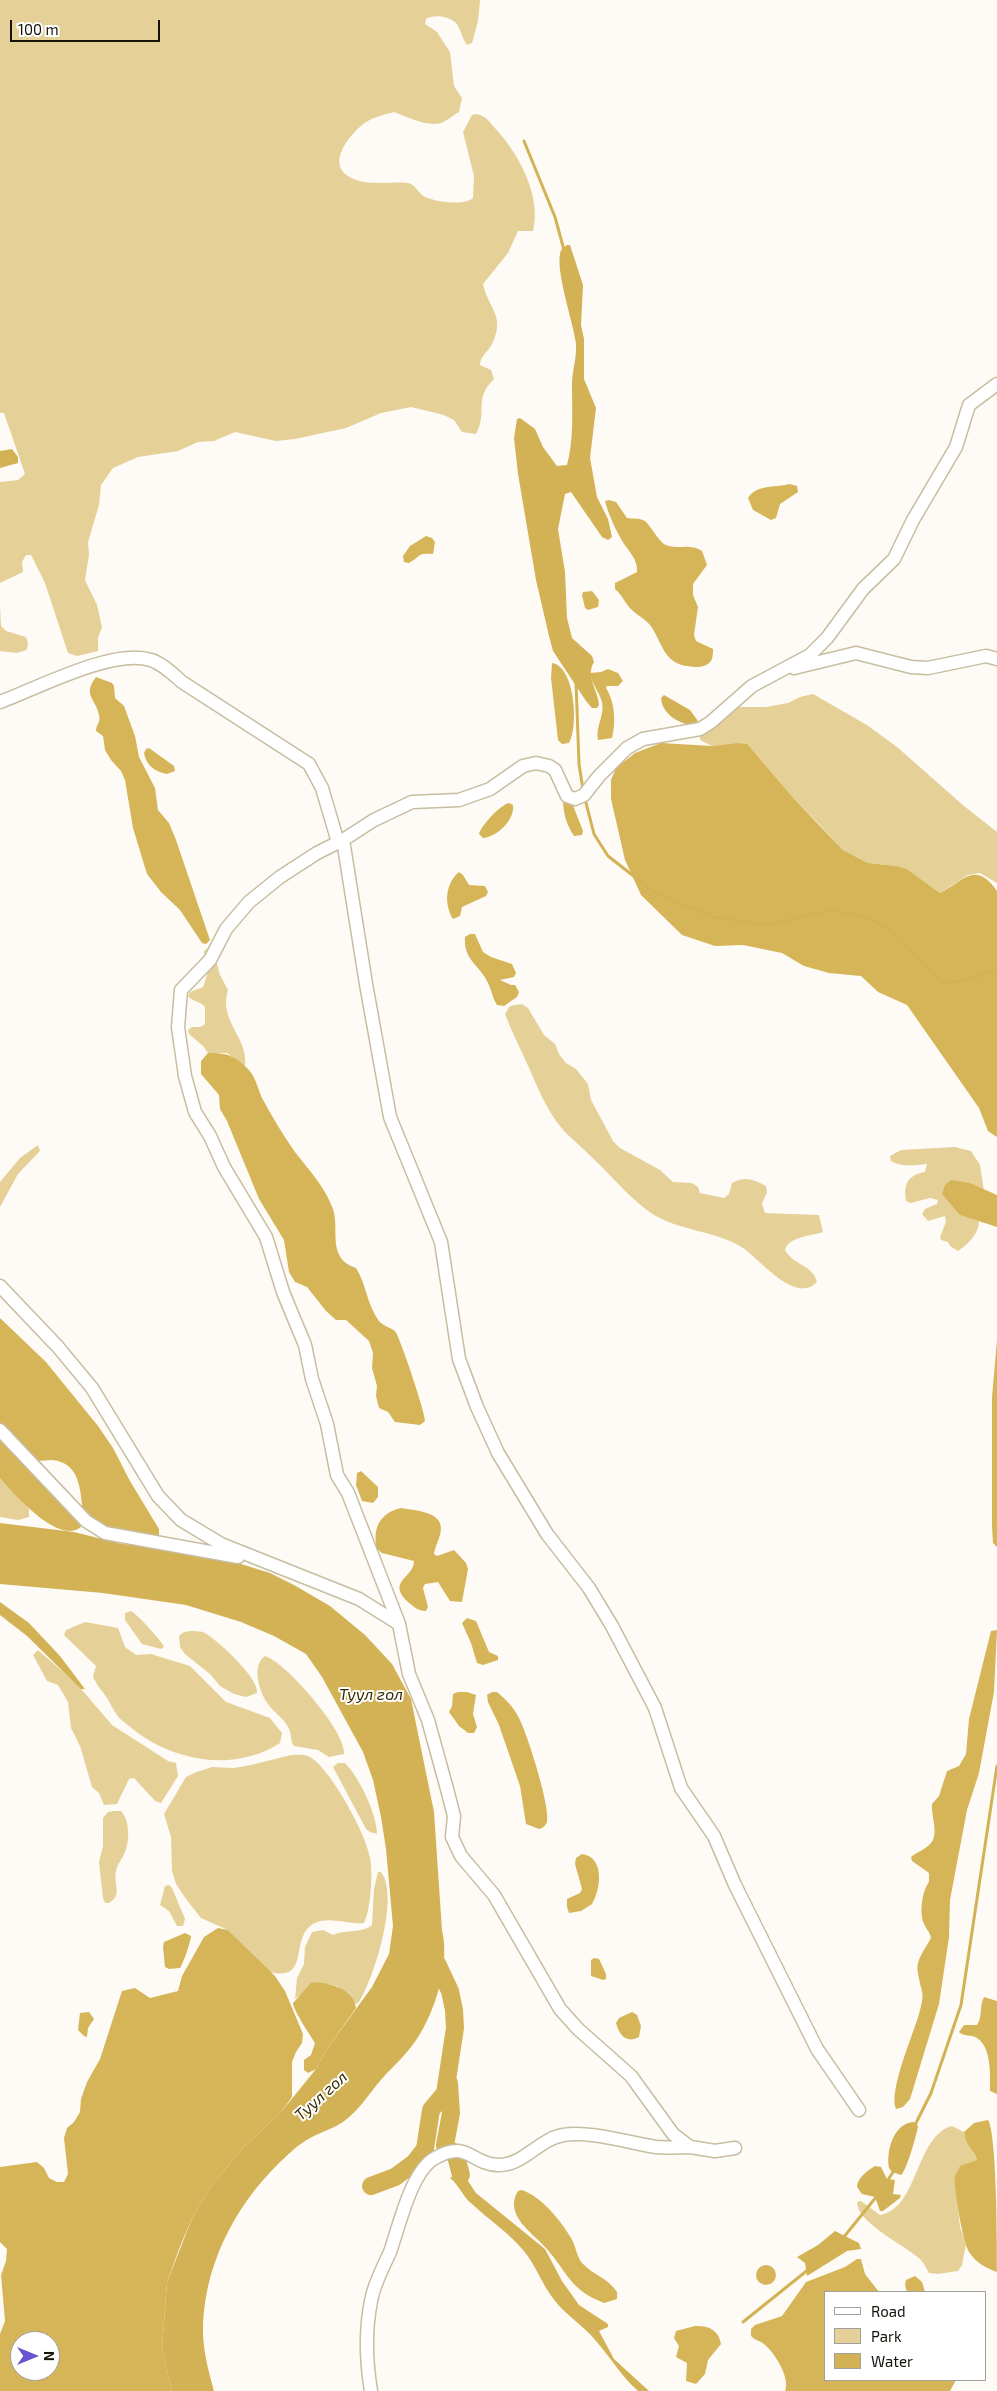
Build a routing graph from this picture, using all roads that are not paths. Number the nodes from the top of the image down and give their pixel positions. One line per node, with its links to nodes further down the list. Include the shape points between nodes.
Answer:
1 (997, 384): 3 (street, via 969,405 956,447 894,559 863,589 844,617 810,655)
2 (997, 659): 3 (street, via 986,656 928,668 856,653)
3 (777, 672): 5 (street, via 752,686 700,729 643,739 627,748 584,795 575,799 568,796 555,770 536,763 523,766 490,789 459,800 412,802 374,820)
4 (0, 702): 5 (street, via 91,666 126,658 150,660 309,764 322,788 337,839)
5 (343, 840): 9 (street, via 280,877 249,902 226,930 210,960 181,990 178,1027 195,1112 266,1236 283,1292 305,1345 338,1474); 10 (street, via 390,1117 441,1242 459,1359 477,1407 498,1454 547,1534 589,1588 612,1626 655,1708 681,1788 714,1836 817,2049)
6 (0, 1286): 8 (street, via 58,1346 92,1388 158,1496 181,1520 221,1544)
7 (0, 1430): 8 (street, via 86,1521 105,1534)
8 (260, 1561): 9 (street, via 359,1600)
9 (399, 1624): 11 (street, via 409,1674 428,1720 454,1816 452,1837 461,1856 494,1895 560,2009 631,2076 673,2134)
10 (859, 2110)
11 (690, 2147): 12 (street, via 716,2151); 13 (street, via 658,2147 563,2134 543,2142 519,2159 499,2165 478,2159 463,2150 433,2158 414,2185 371,2299 366,2347)
12 (735, 2148)
13 (371, 2391)

